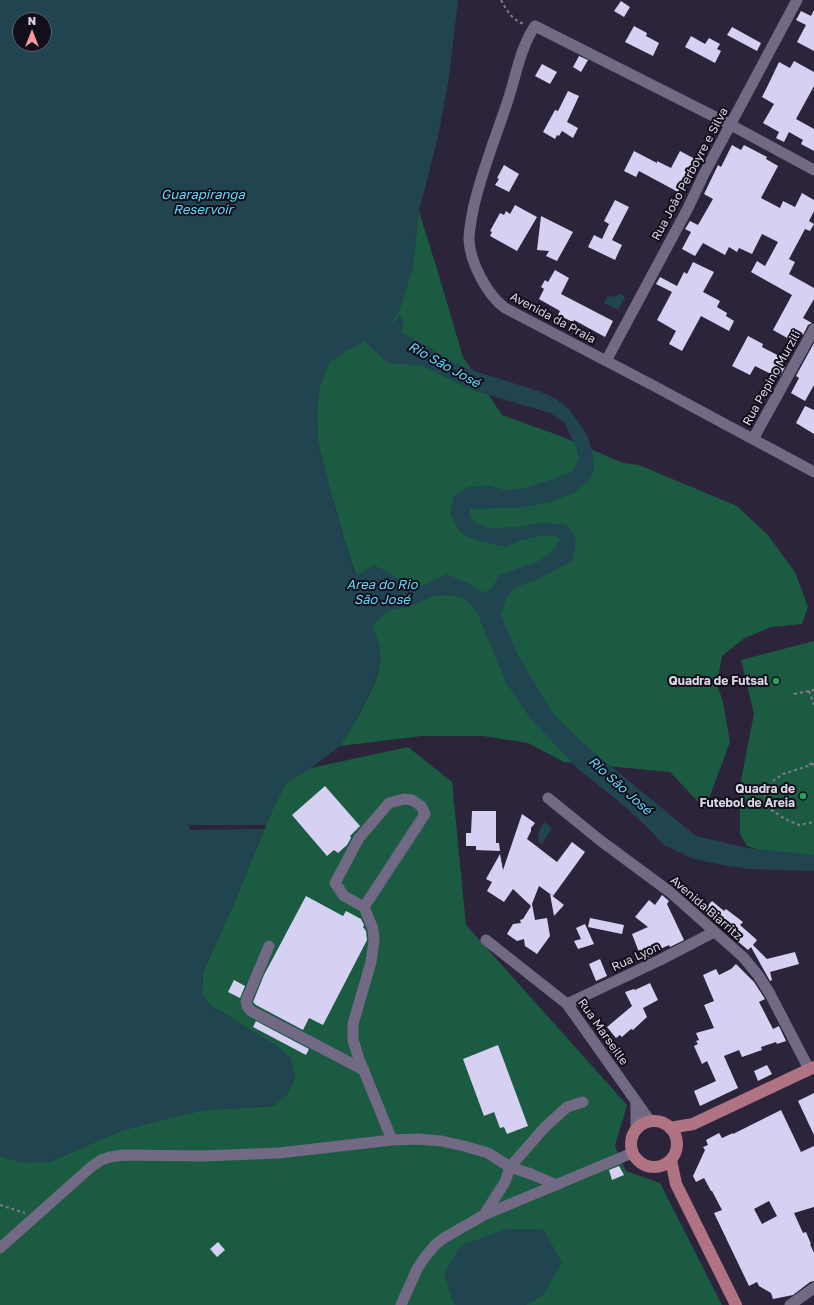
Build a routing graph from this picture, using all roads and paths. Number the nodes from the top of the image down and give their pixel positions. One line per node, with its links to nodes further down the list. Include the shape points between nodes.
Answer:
1 (501, 0): 3 (path, via 518,22)
2 (797, 0): 4 (street, Rua João Perboyre e Silva)
3 (535, 26): 4 (street); 7 (street, Avenida da Praia, via 522,54 479,184 470,227 472,256 490,293 500,304)
4 (731, 125): 5 (street); 7 (street, Rua João Perboyre e Silva)
5 (814, 170)
6 (814, 329): 8 (street, Rua Pepino Murzili)
7 (606, 361): 8 (street, Avenida da Praia)
8 (754, 439): 9 (street, Avenida da Praia)
9 (814, 472)
10 (814, 690): 11 (path)
11 (809, 691): 12 (path); 13 (path)
12 (794, 694)
13 (814, 705)
14 (814, 763): 16 (path, via 783,774 774,780 764,794 770,809 785,819 799,825)
15 (548, 798): 18 (street, Avenida Biarritz, via 670,892)
16 (814, 822)
17 (364, 907): 17 (street, via 344,896 335,883 360,838 389,803 404,799 412,800 421,806 425,814); 23 (street, via 373,929 373,950 353,1024 353,1040)
18 (714, 932): 21 (street, Rua Lyon); 22 (street, Avenida Biarritz, via 743,957 758,975)
19 (486, 940): 21 (street, Rua Marseille)
20 (269, 946): 23 (street, via 246,1001 247,1006 251,1011)
21 (567, 1004): 25 (street, Rua Marseille)
22 (812, 1068): 27 (main road)
23 (364, 1070): 30 (street)
24 (583, 1102): 34 (street, via 567,1107 545,1127)
25 (636, 1102): 26 (street, Rua Marseille); 29 (street)
26 (650, 1121): 28 (main road, via 657,1121); 29 (main road)
27 (693, 1124): 28 (main road); 31 (main road)
28 (670, 1128): 31 (main road)
29 (636, 1130): 32 (main road, via 630,1145)
30 (392, 1140): 34 (street, via 418,1139 464,1146 488,1153); 40 (street, via 279,1153 110,1157 91,1167)
31 (676, 1140): 33 (main road, via 675,1154)
32 (634, 1156): 35 (main road, via 644,1165); 37 (street, via 618,1158)
33 (671, 1160): 35 (main road); 36 (main road)
34 (510, 1167): 37 (street); 39 (street, via 505,1182)
35 (655, 1167): 36 (main road)
36 (676, 1184): 44 (main road)
37 (557, 1185): 39 (street)
38 (0, 1205): 40 (path)
39 (484, 1215): 43 (street, via 435,1245 417,1269)
40 (36, 1216): 41 (street)
41 (0, 1248)
42 (814, 1288): 45 (street)
43 (401, 1305)
44 (736, 1305)
45 (790, 1305)

